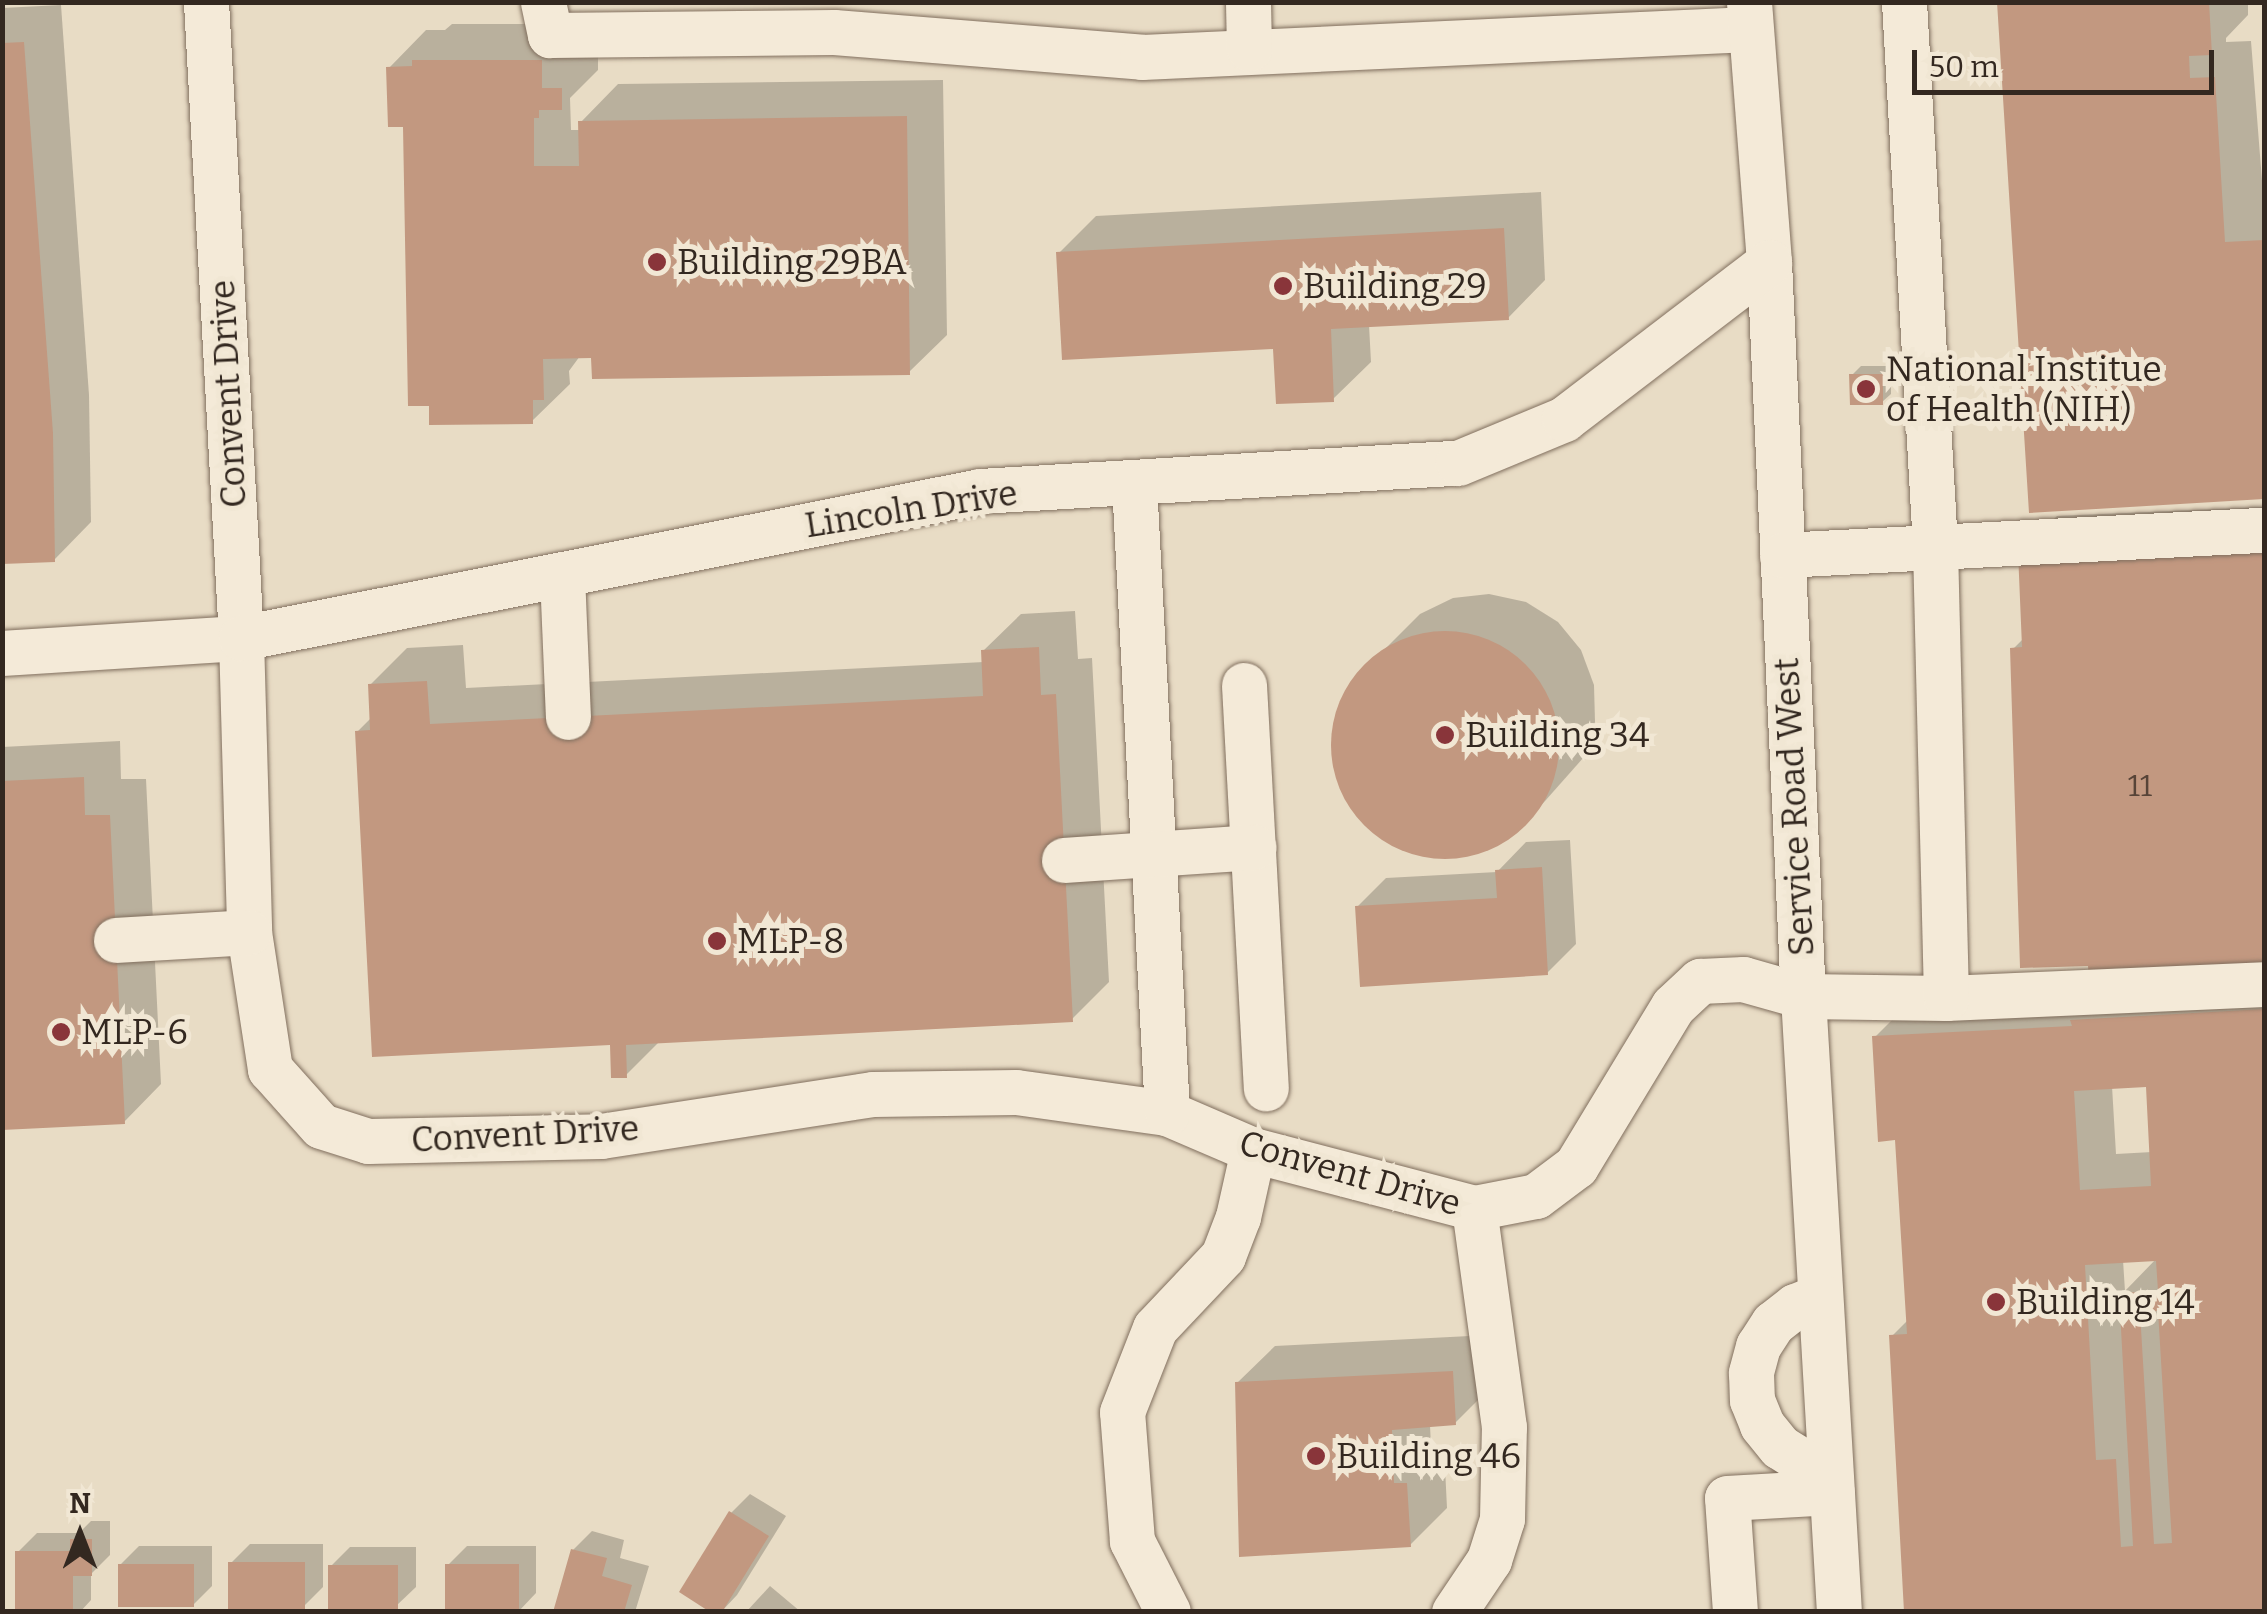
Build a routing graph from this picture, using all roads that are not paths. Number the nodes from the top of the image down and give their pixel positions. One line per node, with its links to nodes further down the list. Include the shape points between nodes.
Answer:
1 (206, 2): 15 (street, Convent Drive)
2 (542, 2): 6 (street, via 550,35)
3 (1248, 2): 8 (street)
4 (1904, 2): 12 (street)
5 (1749, 16): 7 (street); 9 (street, Service Road West)
6 (832, 17): 8 (street, via 1142,57)
7 (1488, 21): 8 (street)
8 (1249, 49)
9 (1769, 262): 10 (street, Lincoln Drive, via 1564,419 1458,463); 13 (street, Service Road West)
10 (1134, 483): 14 (street, Lincoln Drive, via 980,491); 20 (street)
11 (2264, 530): 12 (street)
12 (1935, 546): 13 (street); 26 (street)
13 (1782, 554): 25 (street, Service Road West)
14 (562, 575): 15 (street, Lincoln Drive); 18 (street)
15 (241, 638): 16 (street, Lincoln Drive); 22 (street, Convent Drive)
16 (2, 653)
17 (1244, 685): 19 (street)
18 (568, 717)
19 (1254, 847): 20 (street); 27 (street)
20 (1154, 852): 21 (street); 28 (street)
21 (1064, 860)
22 (249, 932): 23 (street); 28 (street, Convent Drive, via 270,1069 321,1126 368,1141 601,1136 872,1094 1016,1092)
23 (116, 940)
24 (2264, 984): 26 (street, Convent Drive)
25 (1803, 996): 26 (street, Convent Drive); 30 (street, Convent Drive, via 1743,978 1700,980 1672,1006 1576,1166 1536,1196); 31 (street, Service Road West)
26 (1946, 998)
27 (1266, 1088)
28 (1166, 1114): 29 (street, Convent Drive)
29 (1253, 1150): 30 (street, Convent Drive); 33 (street, via 1223,1256 1155,1328 1122,1412 1132,1541)
30 (1474, 1208): 34 (street, via 1504,1427 1502,1519 1490,1560)
31 (1820, 1296): 32 (street, Service Road West); 32 (street, via 1773,1323 1754,1360 1752,1400 1780,1447)
32 (1831, 1480): 35 (street, via 1727,1498); 36 (street, Service Road West)
33 (1168, 1612)
34 (1454, 1612)
35 (1735, 1612)
36 (1839, 1612)

